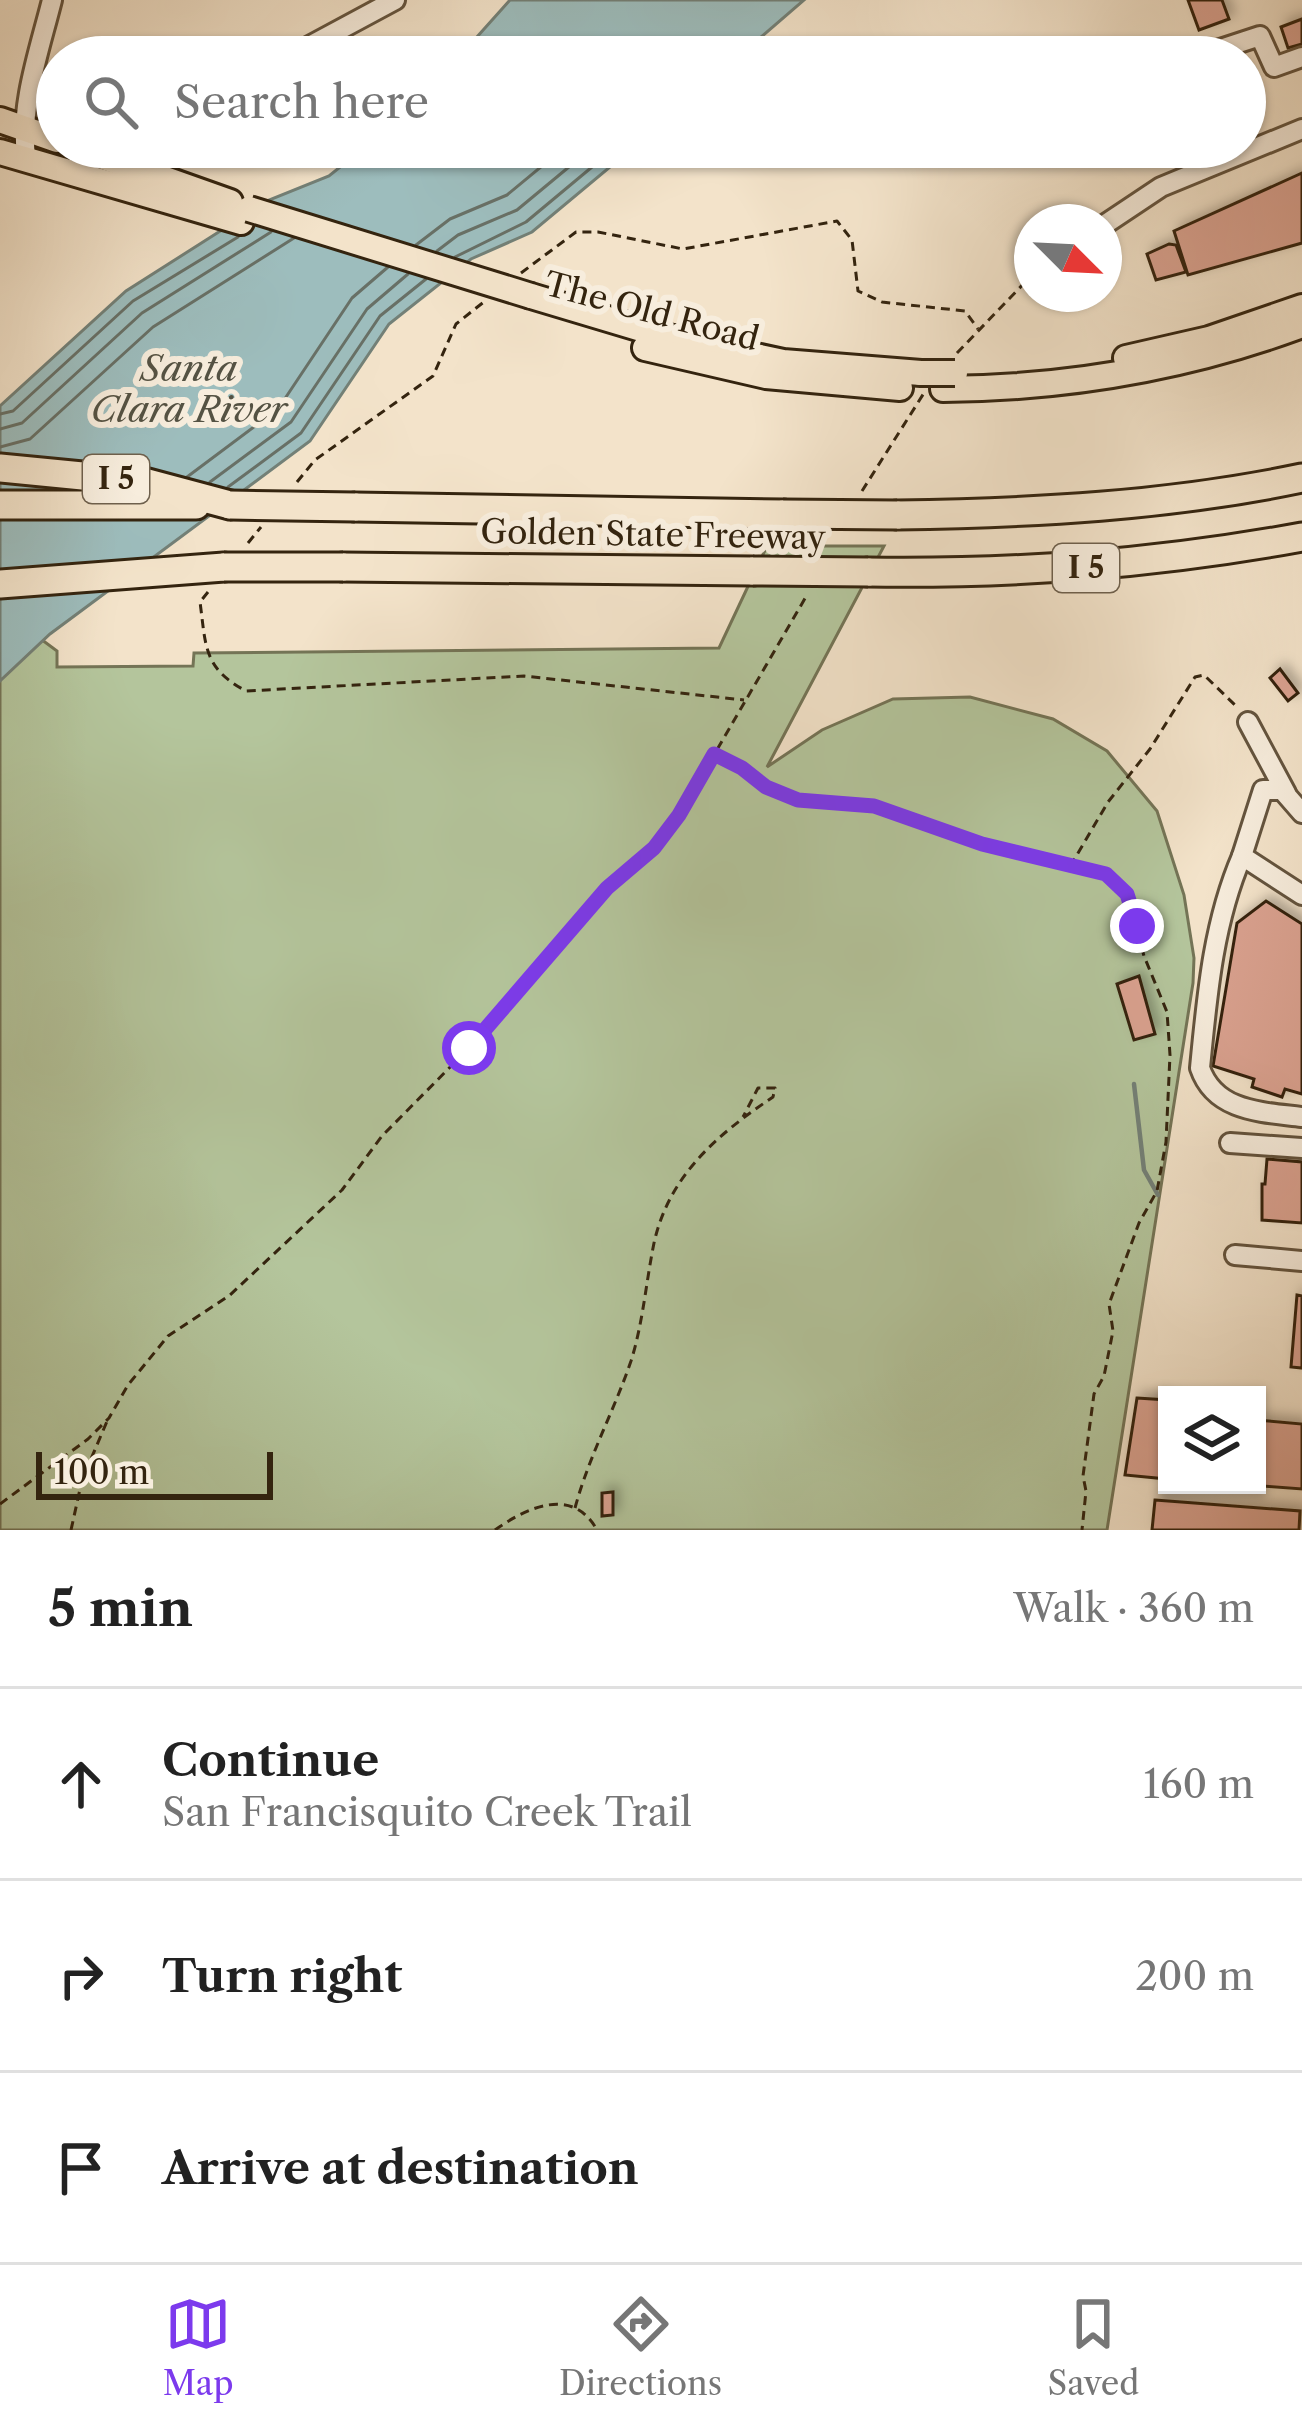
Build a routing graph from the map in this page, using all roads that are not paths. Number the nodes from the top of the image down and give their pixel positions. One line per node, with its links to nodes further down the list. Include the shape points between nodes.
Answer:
1 (52, 0): 3 (street)
2 (395, 0): 4 (street)
3 (40, 36)
4 (328, 36)
5 (36, 48): 8 (street)
6 (1266, 49): 7 (street, via 1274,67)
7 (1302, 57)
8 (11, 123): 12 (street)
9 (1302, 129): 10 (street)
10 (1266, 144)
11 (0, 152): 12 (main road, The Old Road)
12 (26, 158): 13 (main road, The Old Road)
13 (36, 158)
14 (95, 168): 18 (main road, The Old Road)
15 (128, 168): 18 (main road, The Old Road)
16 (1207, 168): 17 (street)
17 (1122, 213)
18 (245, 215): 21 (main road, The Old Road, via 522,295 720,368 842,385)
19 (1302, 307): 21 (main road, The Old Road, via 1131,357)
20 (1302, 329): 21 (main road, The Old Road, via 1120,375 1029,386)
21 (949, 381)
22 (0, 468): 25 (highway, I 5, via 145,482)
23 (1302, 478): 25 (highway, Golden State Freeway / I 5, bridge, via 1094,507 897,515)
24 (0, 505): 25 (highway, Golden State Freeway / I 5)
25 (230, 505)
26 (1302, 537): 28 (highway, Golden State Freeway / I 5, bridge, via 1104,567 986,573)
27 (0, 565): 28 (highway, Golden State Freeway / I 5)
28 (227, 566): 29 (highway, I 5)
29 (0, 584)
30 (1248, 722): 31 (street)
31 (1286, 793): 32 (street); 33 (street, via 1263,790)
32 (1302, 813)
33 (1242, 856): 34 (street); 35 (street, via 1216,941 1200,1068 1223,1101)
34 (1302, 895)
35 (1302, 1117)
36 (1230, 1143): 37 (street)
37 (1302, 1148)
38 (1235, 1255): 39 (street)
39 (1302, 1261)

